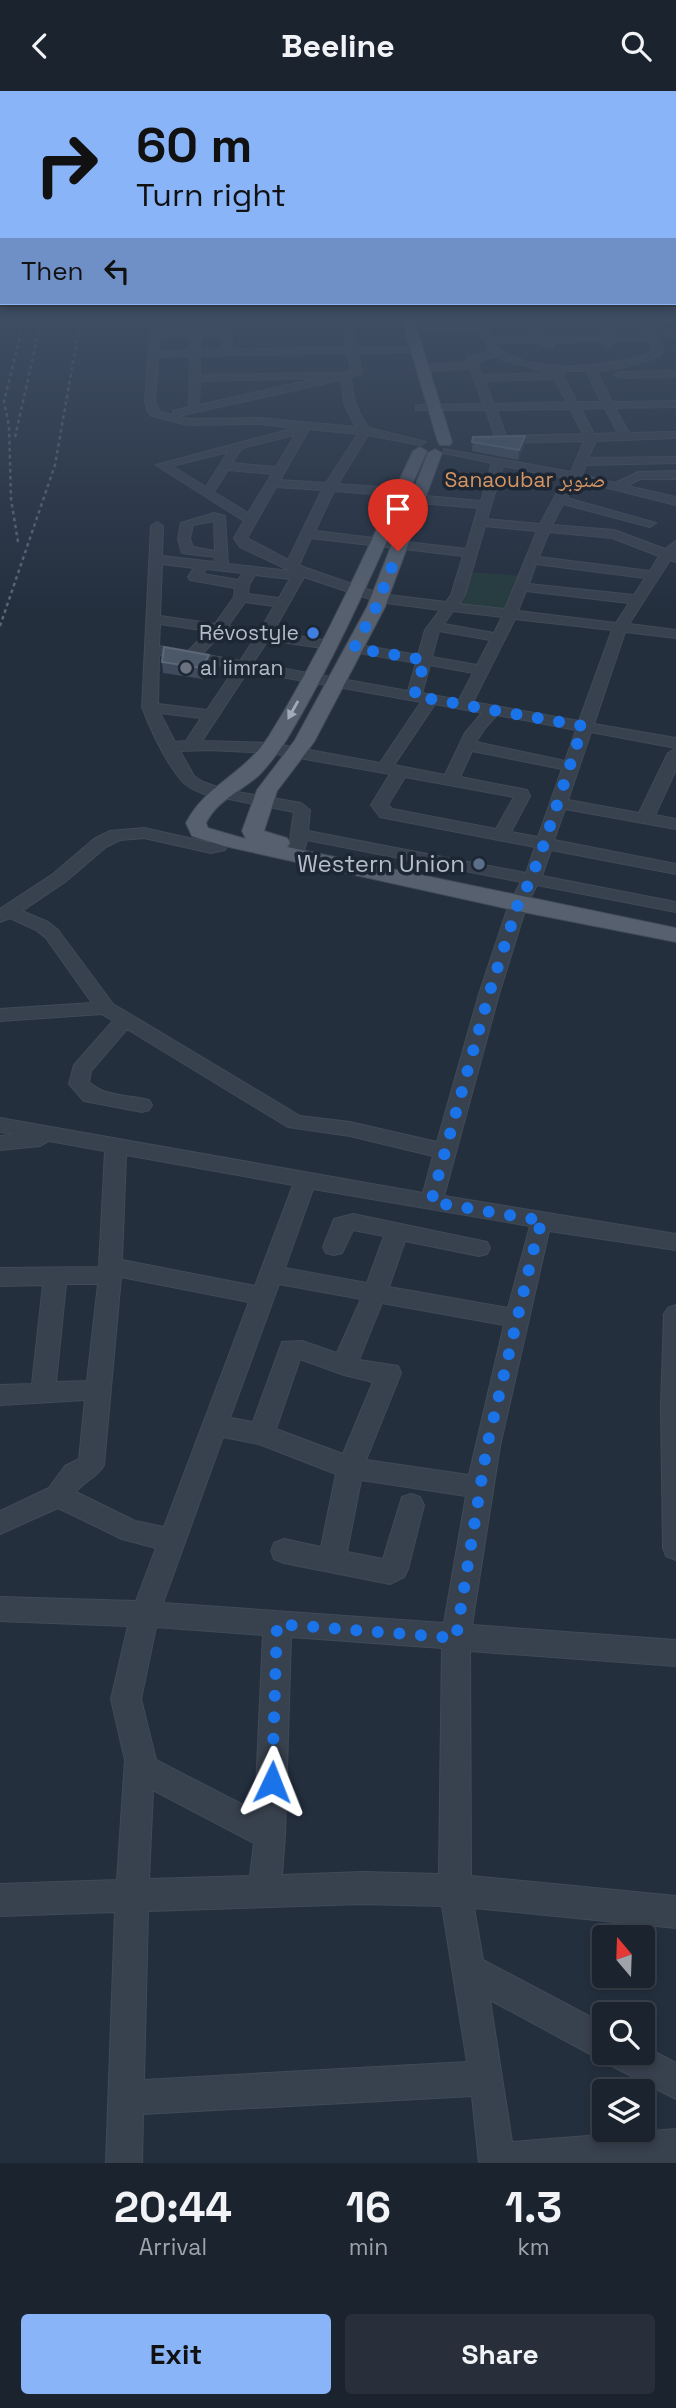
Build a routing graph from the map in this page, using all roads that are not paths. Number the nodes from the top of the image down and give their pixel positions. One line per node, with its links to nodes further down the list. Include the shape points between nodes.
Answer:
1 (160, 414): 11 (street)
2 (176, 414): 11 (street)
3 (353, 414): 14 (street)
4 (436, 414): 16 (main road)
5 (436, 414): 16 (street)
6 (492, 414): 20 (street)
7 (540, 414): 13 (street)
8 (577, 414): 21 (street)
9 (613, 414): 17 (street)
10 (649, 414): 15 (street)
11 (165, 416): 12 (street, via 188,422 259,421)
12 (304, 428): 14 (street); 22 (street); 28 (street)
13 (547, 430): 20 (street); 21 (street)
14 (365, 431): 16 (street); 31 (street)
15 (660, 435): 17 (street); 18 (street)
16 (434, 436): 21 (street); 24 (street); 32 (main road); 34 (main road)
17 (626, 437): 21 (street)
18 (676, 438): 21 (street)
19 (488, 440): 20 (street)
20 (501, 440)
21 (591, 440): 25 (street)
22 (238, 445): 26 (street); 33 (street, via 162,465)
23 (676, 460): 25 (street)
24 (499, 461): 27 (street); 36 (street)
25 (583, 461): 27 (street)
26 (225, 466): 28 (street); 33 (street)
27 (574, 476): 30 (street); 35 (street)
28 (276, 477): 31 (street); 38 (street)
29 (676, 477): 30 (street, via 638,476)
30 (617, 486): 37 (street)
31 (330, 487): 32 (street); 42 (street)
32 (400, 492): 34 (street); 47 (main road)
33 (207, 494): 38 (street)
34 (420, 497): 36 (street); 48 (main road)
35 (561, 500): 40 (street); 41 (street)
36 (484, 505): 39 (street)
37 (671, 508): 40 (street)
38 (251, 520): 44 (street)
39 (479, 522): 41 (street); 51 (street)
40 (650, 523): 45 (street)
41 (544, 531): 45 (street); 49 (street); 53 (street)
42 (309, 534): 47 (street); 57 (street)
43 (222, 537): 44 (street); 46 (street, via 221,519 214,517 187,523); 54 (street)
44 (240, 538): 57 (street)
45 (626, 538): 49 (street)
46 (184, 539): 52 (street, via 157,533); 54 (street, via 187,550)
47 (379, 542): 48 (street); 61 (main road)
48 (401, 545): 51 (street); 62 (main road)
49 (644, 547): 50 (street)
50 (673, 552): 58 (street)
51 (470, 553): 65 (street)
52 (154, 559): 55 (street); 67 (street)
53 (532, 560): 58 (street); 59 (street)
54 (221, 561): 55 (street); 56 (street)
55 (202, 564): 60 (street, via 195,577)
56 (251, 571): 57 (street); 60 (street)
57 (297, 571): 61 (street); 64 (street)
58 (654, 575): 63 (street)
59 (522, 587): 63 (street); 66 (street)
60 (241, 591): 64 (street); 69 (street)
61 (356, 592): 62 (street); 74 (main road)
62 (379, 598): 65 (street); 75 (main road)
63 (638, 600): 68 (street)
64 (284, 603): 72 (street)
65 (450, 607): 66 (street); 70 (street)
66 (510, 614): 68 (street); 73 (street)
67 (156, 619): 69 (street); 76 (street)
68 (620, 627): 71 (street); 90 (street)
69 (219, 628): 72 (street); 77 (street)
70 (432, 632): 73 (street); 78 (street)
71 (676, 634)
72 (263, 637): 74 (street); 79 (street)
73 (496, 643): 80 (street)
74 (329, 645): 81 (main road)
75 (354, 648): 78 (street); 82 (main road)
76 (151, 649): 77 (street); 86 (street)
77 (192, 656): 79 (street)
78 (425, 660): 80 (street); 83 (street)
79 (243, 665): 81 (street); 88 (street)
80 (482, 670): 85 (street)
81 (311, 677): 82 (street); 96 (main road, one-way to 96)
82 (337, 681): 83 (street); 97 (main road)
83 (412, 699): 84 (street); 89 (street)
84 (430, 700): 85 (street); 89 (street)
85 (464, 705): 87 (street)
86 (150, 707): 88 (street); 95 (street)
87 (493, 711): 90 (street); 93 (street)
88 (209, 715): 92 (street)
89 (406, 723): 94 (street); 100 (street)
90 (583, 726): 91 (street); 99 (street)
91 (676, 743)
92 (191, 745): 95 (street); 96 (street)
93 (467, 745): 99 (street); 101 (street)
94 (385, 746)
95 (170, 747): 103 (street, via 191,782)
96 (271, 748): 97 (street); 103 (main road, via 252,771)
97 (297, 753): 100 (street); 104 (main road, via 269,786)
98 (676, 753): 102 (street)
99 (569, 766): 105 (street)
100 (392, 771): 101 (street); 108 (street, via 381,810)
101 (451, 780): 108 (street, via 521,793)
102 (670, 781): 106 (street)
103 (222, 793): 104 (street); 109 (main road, via 201,813 196,826 201,835)
104 (264, 800): 110 (street, via 302,810); 110 (main road, via 254,825 256,837)
105 (557, 803): 106 (street); 111 (street)
106 (645, 818): 107 (street)
107 (676, 824)
108 (501, 835): 111 (street)
109 (224, 840): 113 (main road); 115 (street, via 211,848 144,833 116,835)
110 (299, 840): 113 (main road)
111 (544, 844): 112 (street); 113 (street)
112 (676, 869)
113 (525, 892): 114 (street); 116 (main road); 117 (main road); 126 (street, via 489,994)
114 (676, 907)
115 (4, 914): 118 (street, via 43,926 52,934)
116 (676, 921)
117 (676, 935)
118 (106, 1008): 119 (street); 120 (street)
119 (0, 1015)
120 (124, 1021): 121 (street, via 81,1070 79,1084 91,1096); 126 (street, via 295,1122 360,1131)
121 (142, 1105)
122 (0, 1125): 123 (street)
123 (59, 1136): 124 (street); 125 (street)
124 (0, 1143)
125 (116, 1146): 127 (street); 134 (street)
126 (445, 1151): 128 (street)
127 (306, 1179): 128 (street); 137 (street)
128 (431, 1202): 129 (street)
129 (544, 1221): 131 (street); 140 (street)
130 (397, 1231): 132 (street, via 347,1222 342,1224); 133 (street); 138 (street)
131 (676, 1242)
132 (334, 1247)
133 (479, 1248)
134 (110, 1271): 135 (street); 137 (street); 142 (street)
135 (55, 1276): 136 (street); 143 (street)
136 (0, 1277)
137 (267, 1285): 138 (street); 145 (street)
138 (374, 1295): 140 (street); 141 (street)
139 (676, 1314): 153 (street)
140 (517, 1319): 148 (street)
141 (344, 1366): 146 (street, via 291,1349); 147 (street, via 389,1373)
142 (99, 1390): 143 (street); 149 (street, via 91,1465 74,1473)
143 (43, 1394): 144 (street)
144 (0, 1395)
145 (215, 1425): 146 (street); 152 (street)
146 (262, 1434): 147 (street)
147 (351, 1468): 148 (street); 155 (street)
148 (480, 1487): 159 (street)
149 (58, 1496): 151 (street); 152 (street, via 131,1531)
150 (411, 1505): 155 (street, via 393,1571)
151 (0, 1523)
152 (172, 1540): 157 (street)
153 (676, 1548)
154 (284, 1551): 155 (street)
155 (332, 1562)
156 (0, 1609): 157 (street)
157 (145, 1614): 158 (street); 161 (street, via 126,1699)
158 (277, 1624): 159 (street); 162 (street)
159 (456, 1638): 160 (street); 163 (street)
160 (676, 1653)
161 (140, 1760): 162 (street, via 145,1770); 165 (street)
162 (270, 1835): 164 (street)
163 (455, 1890): 164 (street); 167 (street); 168 (street)
164 (264, 1891): 165 (street)
165 (132, 1896): 166 (street); 173 (street)
166 (0, 1900)
167 (676, 1912)
168 (468, 1970): 169 (street); 171 (street)
169 (592, 2037)
170 (644, 2065): 172 (street)
171 (487, 2078): 173 (street); 175 (street)
172 (676, 2082)
173 (124, 2098): 176 (street)
174 (676, 2147): 175 (street)
175 (497, 2162)
176 (124, 2163)

